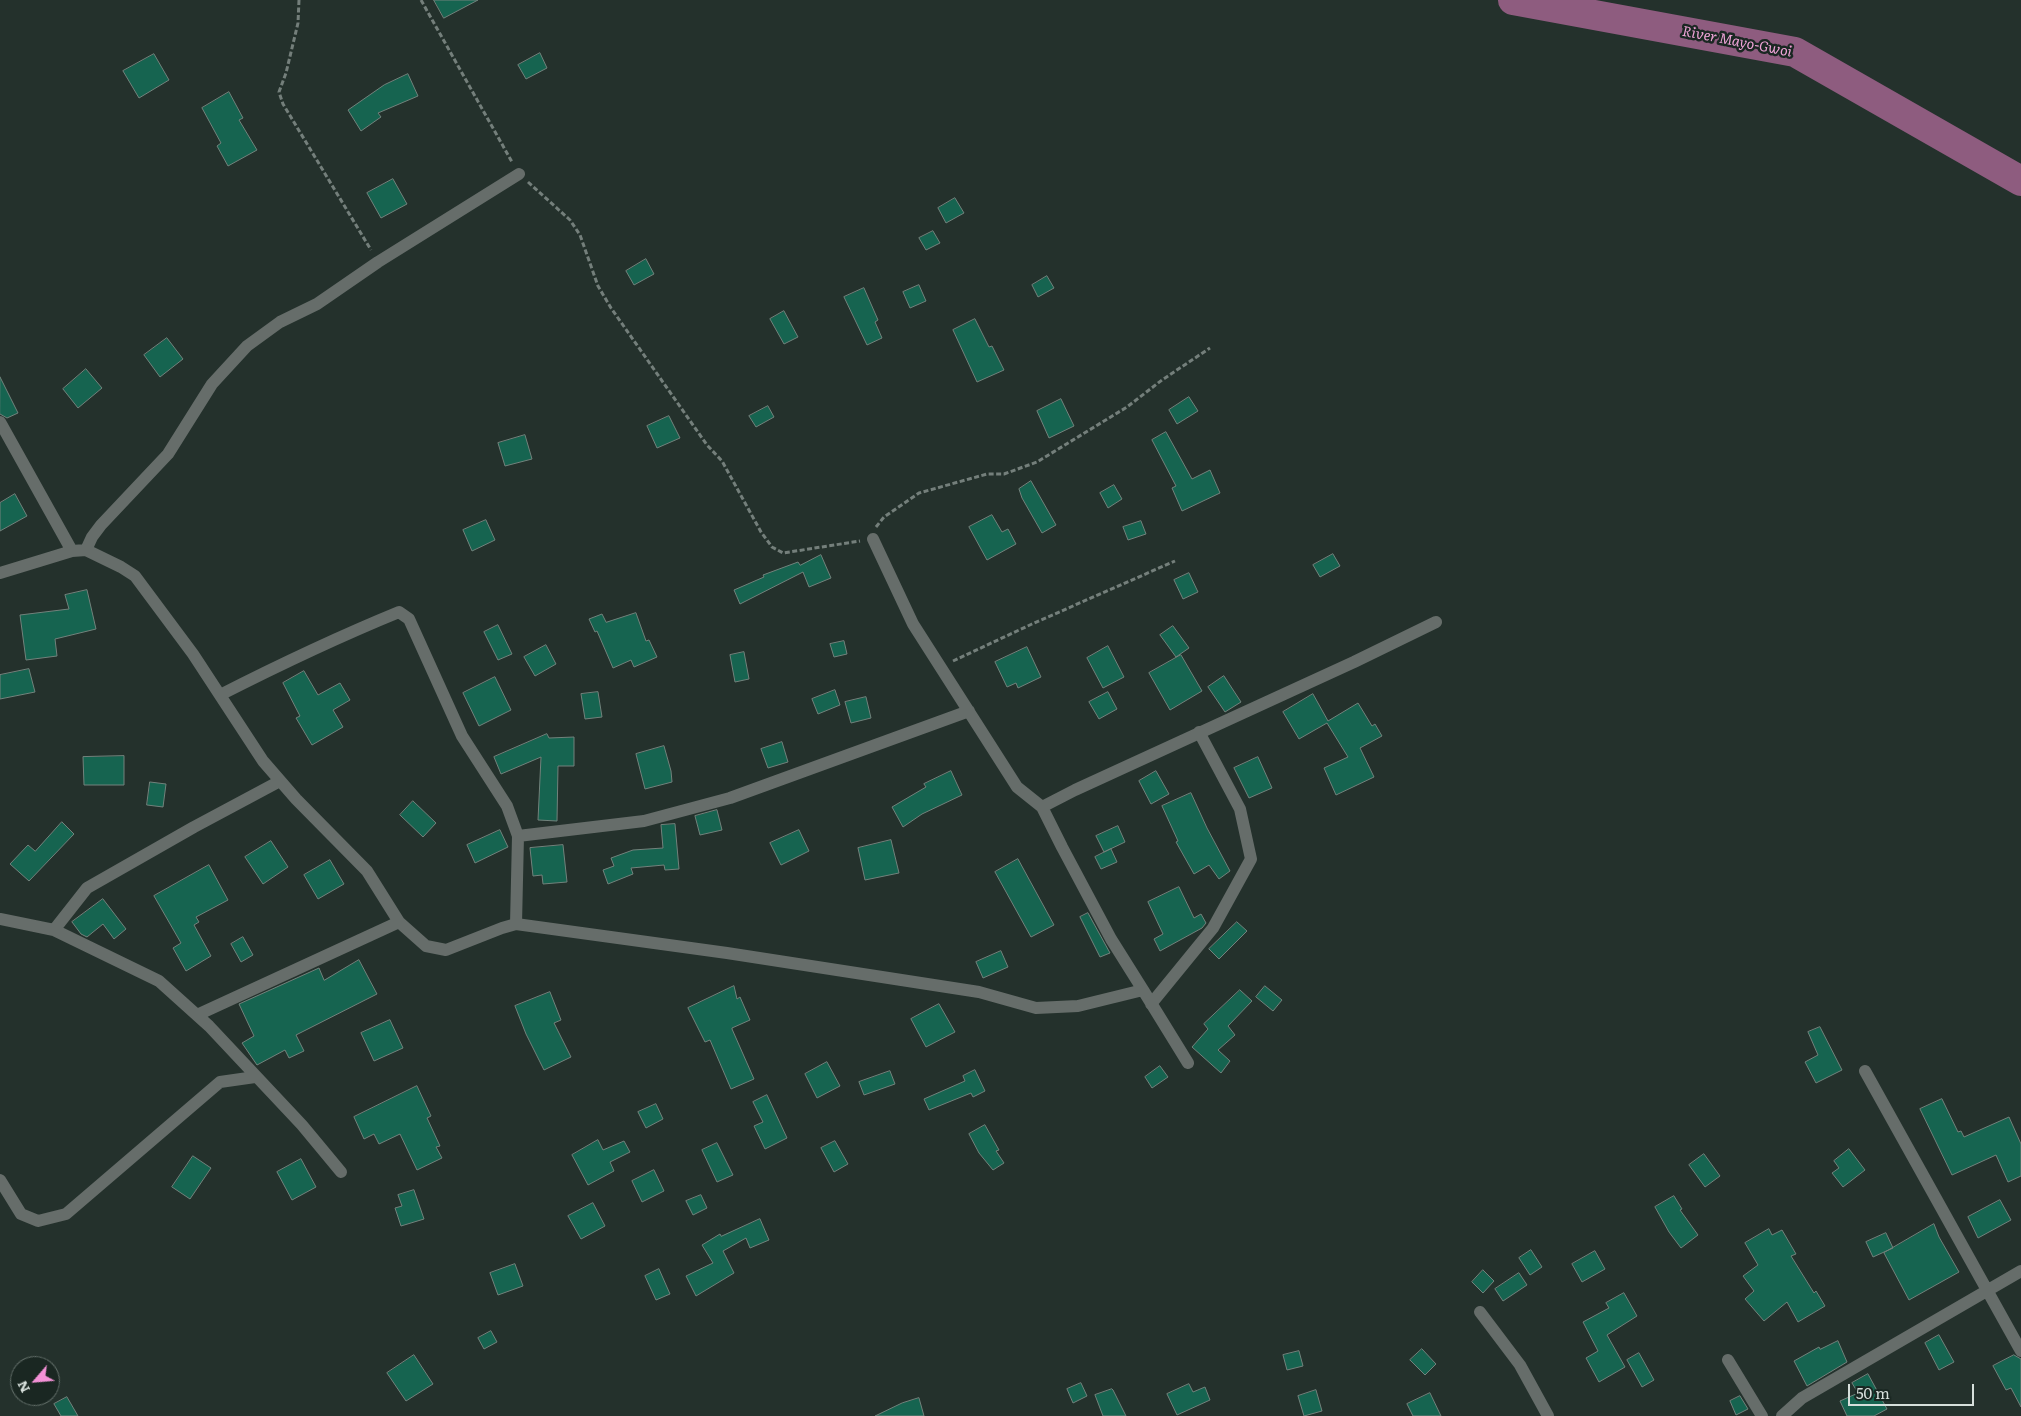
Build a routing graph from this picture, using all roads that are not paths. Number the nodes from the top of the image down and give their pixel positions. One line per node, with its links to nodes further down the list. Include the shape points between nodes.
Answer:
1 (518, 174): 4 (street, via 317,304 280,322 248,346 212,384 168,454 101,525)
2 (0, 422): 5 (street)
3 (873, 539): 9 (street, via 913,624)
4 (86, 550): 5 (street); 8 (street, via 134,576)
5 (72, 552): 6 (street)
6 (0, 573)
7 (1436, 622): 10 (street)
8 (220, 695): 11 (street); 13 (street, via 316,647 399,612 409,619 462,736 508,806)
9 (969, 711): 12 (street, via 1017,788); 13 (street, via 730,798 644,821)
10 (1199, 732): 12 (street); 19 (street, via 1240,809 1251,859 1213,928)
11 (280, 781): 15 (street, via 367,871); 17 (street, via 87,888)
12 (1042, 807): 18 (street, via 1107,931)
13 (518, 836): 16 (street)
14 (0, 920): 17 (street)
15 (399, 922): 16 (street, via 426,946 446,950); 20 (street)
16 (516, 924): 18 (street, via 979,992 1036,1008 1078,1006)
17 (54, 930): 20 (street, via 159,981)
18 (1143, 990): 19 (street)
19 (1151, 1004): 21 (street)
20 (197, 1015): 23 (street)
21 (1188, 1063)
22 (1865, 1071): 27 (street)
23 (256, 1077): 24 (street); 25 (street, via 220,1082 66,1214 38,1221 21,1214)
24 (341, 1172)
25 (0, 1180)
26 (2021, 1271): 27 (street)
27 (1988, 1291): 29 (street); 33 (street, via 1802,1398)
28 (1480, 1312): 31 (street, via 1520,1365)
29 (2021, 1351)
30 (1728, 1360): 32 (street)
31 (1548, 1416)
32 (1762, 1416)
33 (1782, 1416)

